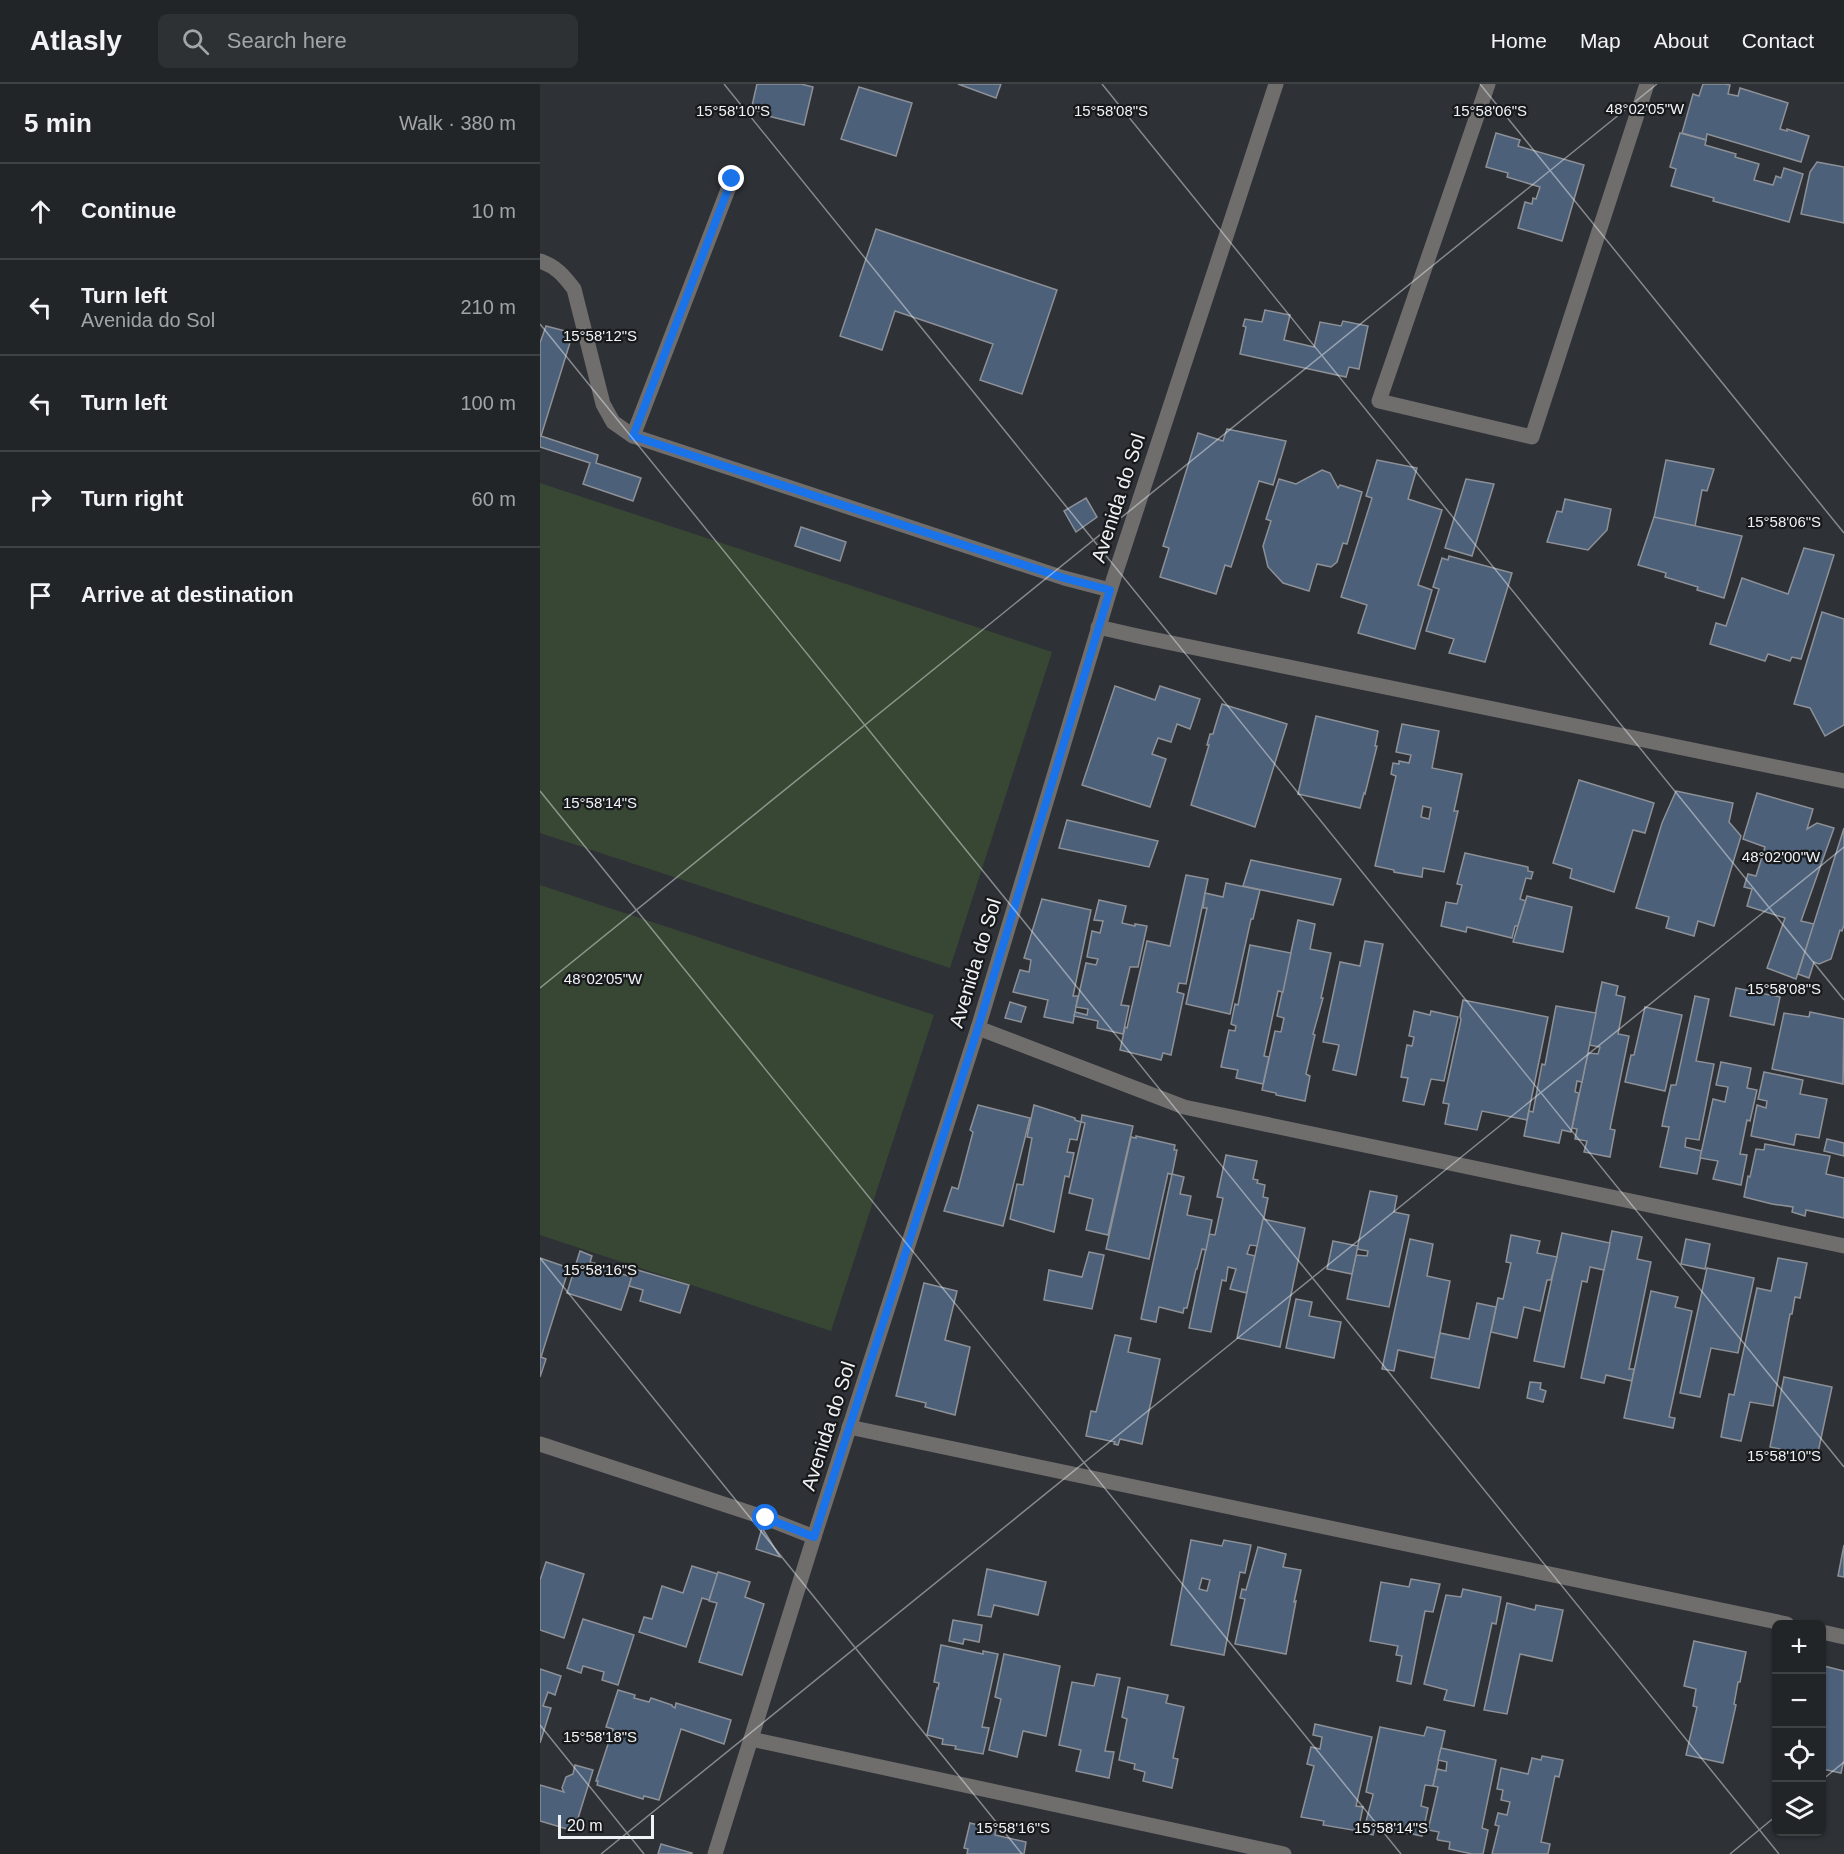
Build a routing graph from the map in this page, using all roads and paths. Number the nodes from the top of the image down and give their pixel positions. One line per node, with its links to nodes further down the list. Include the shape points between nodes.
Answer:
1 (1276, 84): 7 (street, Avenida do Sol)
2 (1488, 84): 3 (street, via 1379,401 1532,437)
3 (1647, 84)
4 (732, 179): 6 (street)
5 (540, 261): 6 (street, via 564,275 574,289 603,404 613,422)
6 (633, 436): 7 (street)
7 (1110, 590): 8 (street, Avenida do Sol)
8 (1098, 627): 9 (street); 10 (street, Avenida do Sol)
9 (1844, 781)
10 (978, 1028): 11 (street, via 1184,1107); 12 (street, Avenida do Sol)
11 (1844, 1246)
12 (849, 1427): 14 (street, Avenida do Sol); 15 (street)
13 (540, 1444): 14 (street)
14 (814, 1537): 18 (street, Avenida do Sol)
15 (1772, 1621)
16 (1826, 1633): 17 (street)
17 (1844, 1637)
18 (751, 1739): 19 (street, Avenida do Sol); 20 (street)
19 (715, 1854)
20 (1284, 1854)

